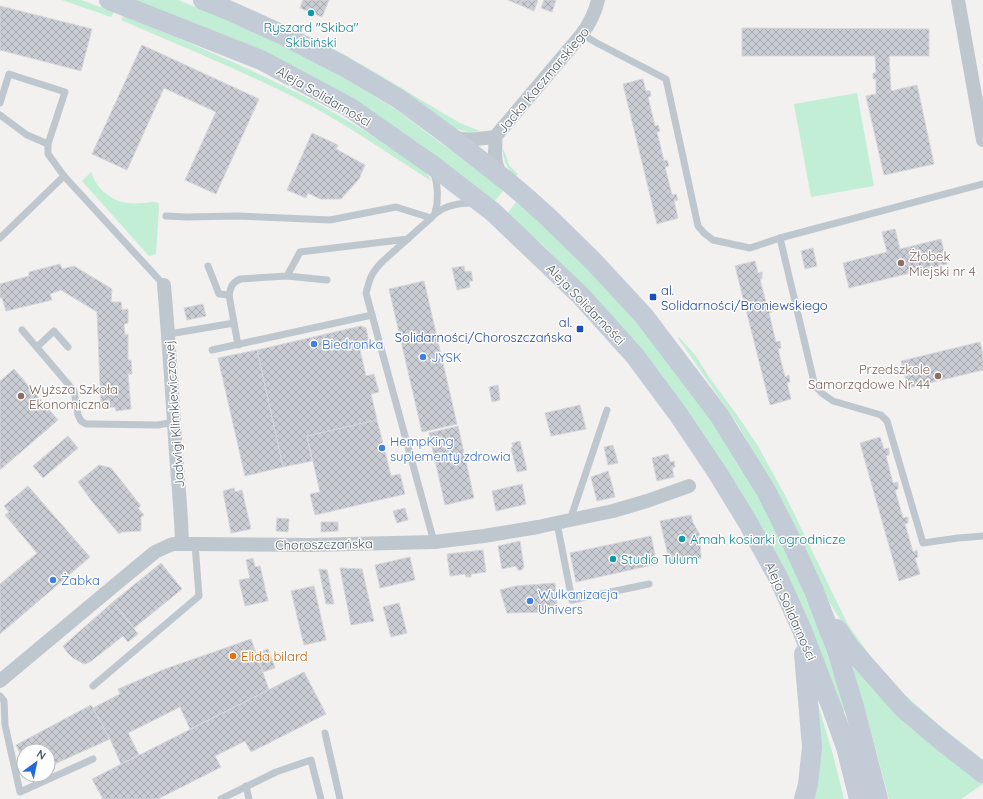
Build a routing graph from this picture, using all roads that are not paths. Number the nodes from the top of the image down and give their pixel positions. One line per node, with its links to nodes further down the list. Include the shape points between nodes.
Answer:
1 (109, 0): 12 (main road, Aleja Solidarności, via 261,60 350,107)
2 (203, 0): 8 (main road, Aleja Solidarności, via 285,36 343,66 399,99)
3 (598, 0): 5 (street, Jacka Kaczmarskiego, via 593,16)
4 (958, 0): 10 (street)
5 (582, 34): 9 (street, Jacka Kaczmarskiego); 21 (lane, via 666,79 698,226 704,233 713,240 750,248)
6 (0, 103): 11 (lane, via 9,74 65,92)
7 (0, 114): 11 (lane, via 26,135)
8 (448, 134): 9 (street, Jacka Kaczmarskiego, via 460,139 473,140); 14 (main road, Aleja Solidarności)
9 (495, 137): 14 (street, Jacka Kaczmarskiego, via 496,164)
10 (983, 140)
11 (48, 144): 13 (lane, via 48,154)
12 (432, 165): 16 (main road, Aleja Solidarności); 17 (lane, via 438,194 438,204)
13 (64, 176): 19 (lane); 25 (lane)
14 (507, 181): 43 (main road, Aleja Solidarności, via 594,262 644,316 718,414 765,489 790,536)
15 (983, 184): 21 (lane)
16 (481, 202): 17 (lane, via 453,205); 44 (main road, Aleja Solidarności, via 581,296 635,356 678,414 747,521 779,579)
17 (433, 215): 18 (lane, via 396,208 330,220); 20 (lane)
18 (166, 216)
19 (0, 238)
20 (408, 238): 23 (lane, via 300,252); 27 (lane, via 376,268 369,279 366,293)
21 (780, 238): 39 (lane, via 817,388 833,401 881,415 886,421 923,543)
22 (208, 266): 26 (lane, via 219,294)
23 (286, 276): 24 (lane); 26 (lane, via 240,279 234,282)
24 (327, 280)
25 (164, 285): 30 (street, Jadwigi Klimkiewiczowej)
26 (229, 294): 28 (lane)
27 (372, 315): 31 (lane); 40 (lane)
28 (234, 323): 30 (lane); 31 (lane)
29 (22, 330): 32 (lane)
30 (169, 334): 36 (street, Jadwigi Klimkiewiczowej)
31 (238, 345): 34 (lane)
32 (37, 347): 33 (lane, via 54,332); 36 (lane, via 74,391 78,416 86,424 158,425)
33 (68, 347)
34 (212, 350)
35 (606, 410): 38 (lane)
36 (174, 422): 41 (street, Jadwigi Klimkiewiczowej, via 181,520)
37 (689, 486): 38 (street, Choroszczańska, via 620,509)
38 (564, 522): 40 (street, Choroszczańska); 42 (lane, via 572,600)
39 (983, 536)
40 (434, 542): 41 (street, Choroszczańska)
41 (188, 544): 45 (street, Choroszczańska, via 168,546 156,552); 46 (lane, via 199,596)
42 (649, 584)
43 (814, 591): 50 (main road, via 850,648 904,710); 58 (main road, Aleja Solidarności, via 837,651)
44 (802, 630): 56 (main road, via 812,747); 57 (main road, Aleja Solidarności, via 834,711)
45 (1, 677)
46 (93, 686)
47 (0, 696): 49 (lane, via 4,701 5,725 20,792)
48 (325, 733): 55 (lane)
49 (93, 759)
50 (983, 773)
51 (246, 786): 52 (lane); 53 (lane); 54 (lane, via 311,760)
52 (220, 799)
53 (249, 799)
54 (321, 799)
55 (340, 799)
56 (804, 799)
57 (859, 799)
58 (878, 799)

